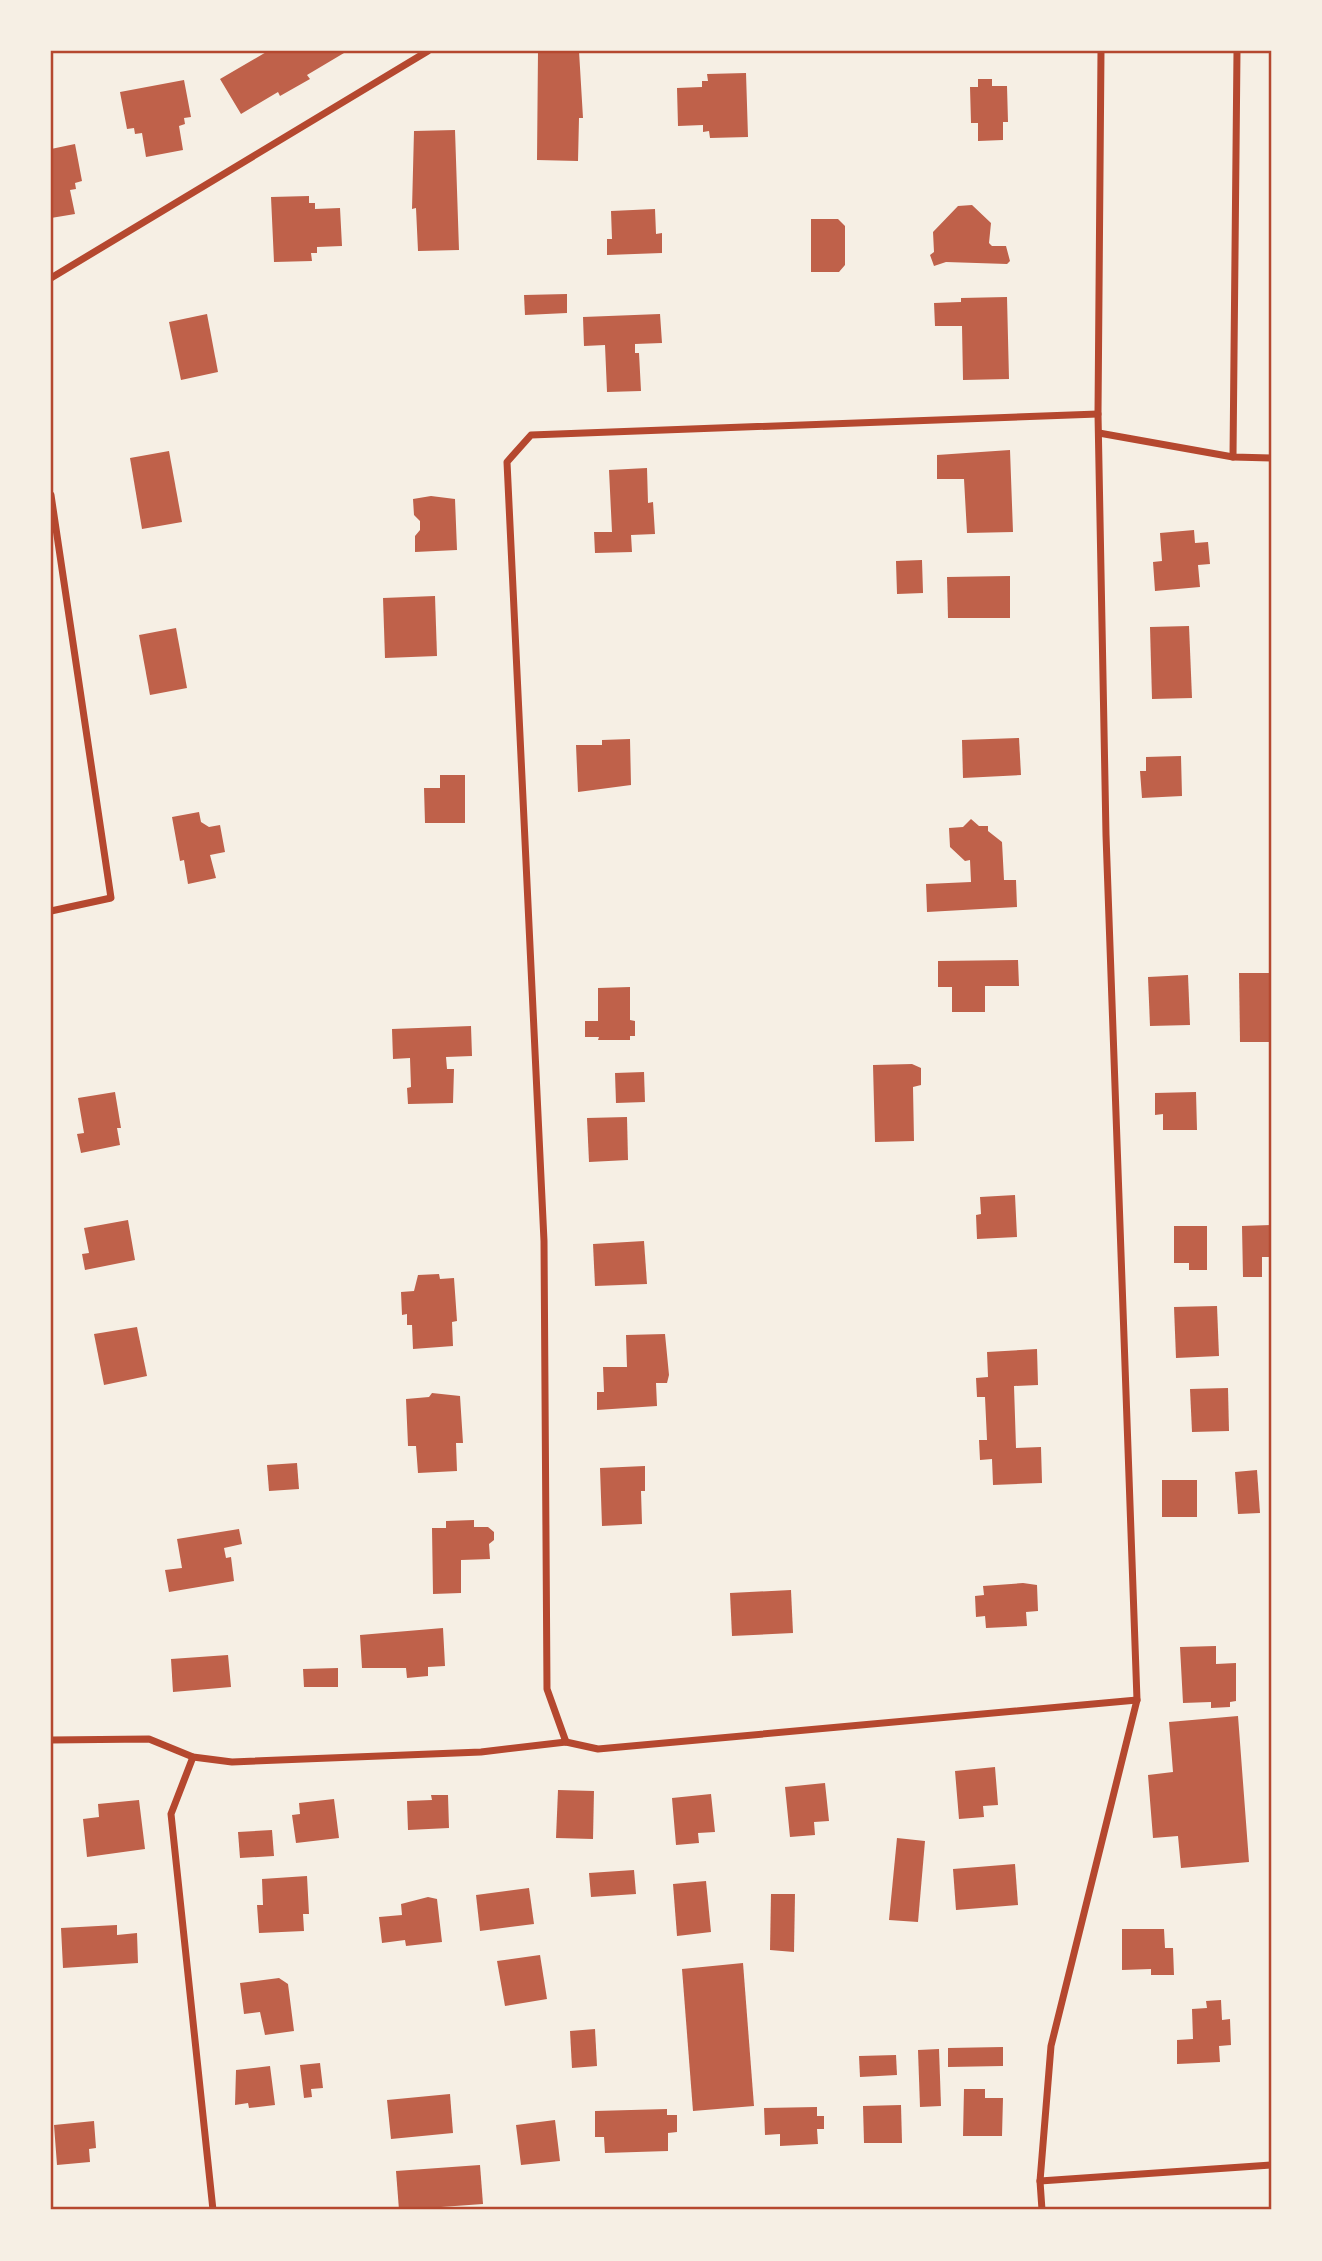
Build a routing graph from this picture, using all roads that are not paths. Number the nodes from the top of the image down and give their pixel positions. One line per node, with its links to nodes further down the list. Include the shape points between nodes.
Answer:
1 (428, 51): 4 (street)
2 (1101, 51): 5 (street)
3 (1237, 51): 7 (street)
4 (51, 278)
5 (1098, 414): 6 (street); 13 (street, via 531,435 507,462 544,1241 547,1689)
6 (1099, 433): 7 (street); 11 (street, via 1106,835)
7 (1233, 457): 8 (street)
8 (1271, 458)
9 (51, 495): 10 (street, via 111,898)
10 (51, 911)
11 (1137, 1700): 13 (street, via 598,1749); 16 (street, via 1051,2046)
12 (51, 1740): 14 (street, via 149,1739)
13 (566, 1742): 14 (street, via 481,1752 232,1762)
14 (194, 1757): 17 (street, via 171,1814)
15 (1271, 2165): 16 (street)
16 (1040, 2182): 18 (street)
17 (213, 2210)
18 (1042, 2210)

